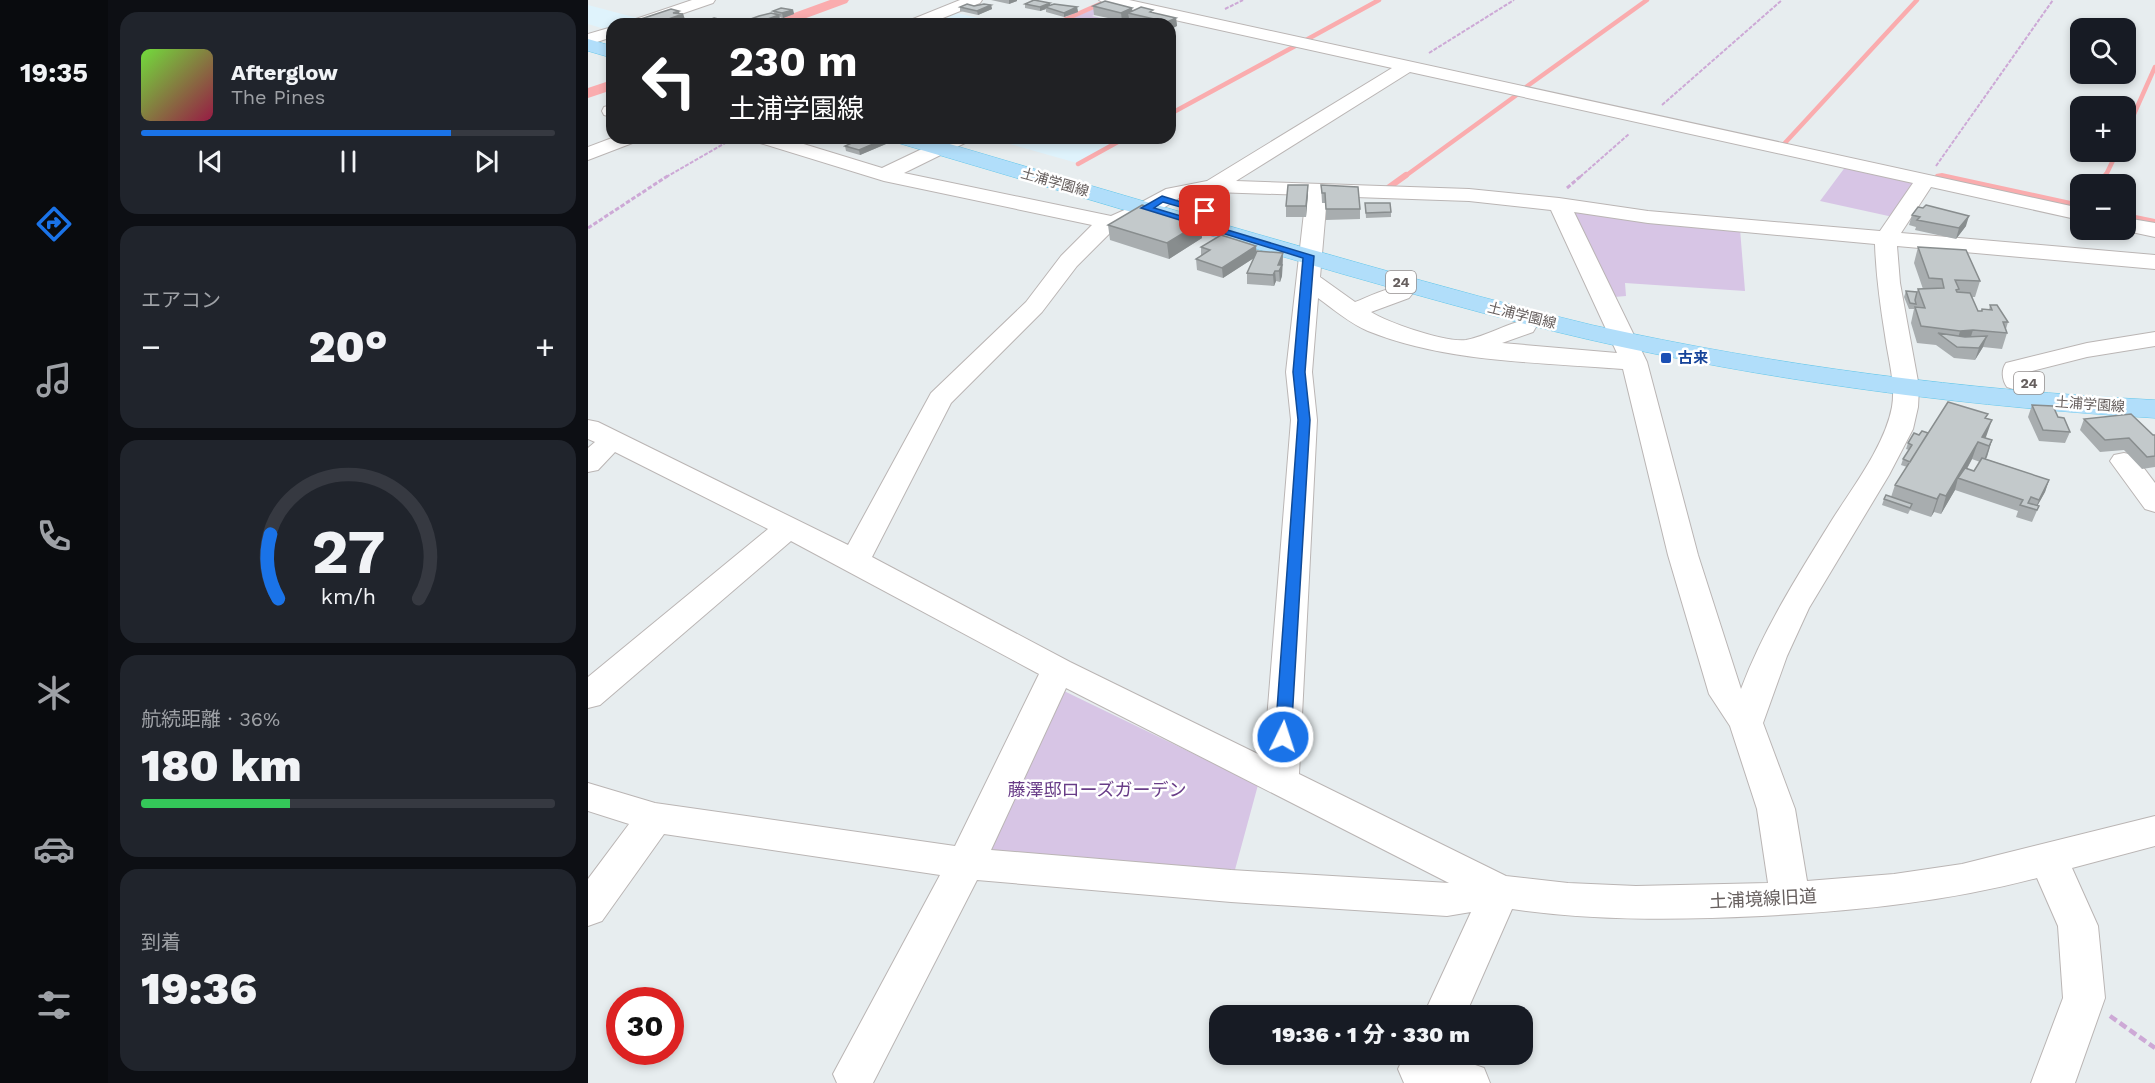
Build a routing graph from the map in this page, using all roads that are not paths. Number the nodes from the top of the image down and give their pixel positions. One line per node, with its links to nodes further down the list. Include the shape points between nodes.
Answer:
1 (707, 0): 4 (street)
2 (974, 0): 5 (street)
3 (1107, 0): 6 (street)
4 (654, 18)
5 (929, 18)
6 (1201, 21): 7 (street); 8 (street)
7 (1180, 31)
8 (1408, 66): 15 (street); 16 (street)
9 (613, 144): 13 (street)
10 (783, 144): 14 (street)
11 (946, 144): 14 (street)
12 (962, 144): 18 (main road, 土浦学園線 / 24)
13 (588, 154)
14 (884, 175): 21 (street)
15 (1926, 180): 20 (street); 24 (street)
16 (1213, 186): 17 (street); 18 (street, via 1190,188)
17 (1317, 190): 19 (street, via 1469,195); 25 (street)
18 (1154, 204): 21 (street); 25 (main road, 土浦学園線 / 24)
19 (1559, 204): 24 (street, via 1648,218); 31 (street)
20 (2070, 212)
21 (1112, 223): 42 (street, via 1086,244 1034,307 940,399)
22 (2136, 226): 23 (street)
23 (2155, 230)
24 (1886, 239): 26 (street); 33 (street, via 1888,283)
25 (1309, 258): 28 (street); 31 (main road, 土浦学園線 / 24); 46 (street, via 1299,372 1304,420)
26 (2155, 262)
27 (1401, 293): 28 (street)
28 (1353, 311): 32 (street, via 1396,333)
29 (1524, 327): 32 (street)
30 (2155, 339): 34 (street, via 2087,350 2015,368)
31 (1625, 341): 32 (street); 33 (main road, 土浦学園線 / 24, via 1729,345); 45 (street, via 1683,555 1726,694)
32 (1467, 348)
33 (1904, 378): 34 (main road, 土浦学園線 / 24); 36 (main road, 土浦学園線 / 24, via 2069,403); 45 (street, via 1905,407 1899,429 1793,608 1770,656)
34 (2016, 382): 35 (main road, 土浦学園線 / 24)
35 (2155, 392)
36 (2155, 409)
37 (600, 434): 39 (street); 41 (street)
38 (2124, 461): 40 (street)
39 (588, 464)
40 (2155, 503)
41 (788, 528): 42 (street); 44 (street)
42 (855, 561): 43 (street)
43 (1058, 670): 46 (street); 51 (street)
44 (592, 689)
45 (1746, 723): 53 (street, via 1776,809)
46 (1280, 782): 52 (street)
47 (588, 797): 48 (street)
48 (655, 818): 51 (street); 54 (street)
49 (2155, 831): 50 (street, 土浦境線旧道)
50 (2048, 858): 53 (street, 土浦境線旧道, via 1934,885); 59 (street, via 2078,926 2084,998)
51 (966, 863): 52 (street, via 1447,900); 57 (street)
52 (1500, 891): 53 (street, 土浦境線旧道, via 1617,903); 55 (street)
53 (1790, 898)
54 (588, 909)
55 (1449, 1005)
56 (1420, 1069): 58 (street)
57 (855, 1074)
58 (1468, 1083)
59 (2052, 1083)

